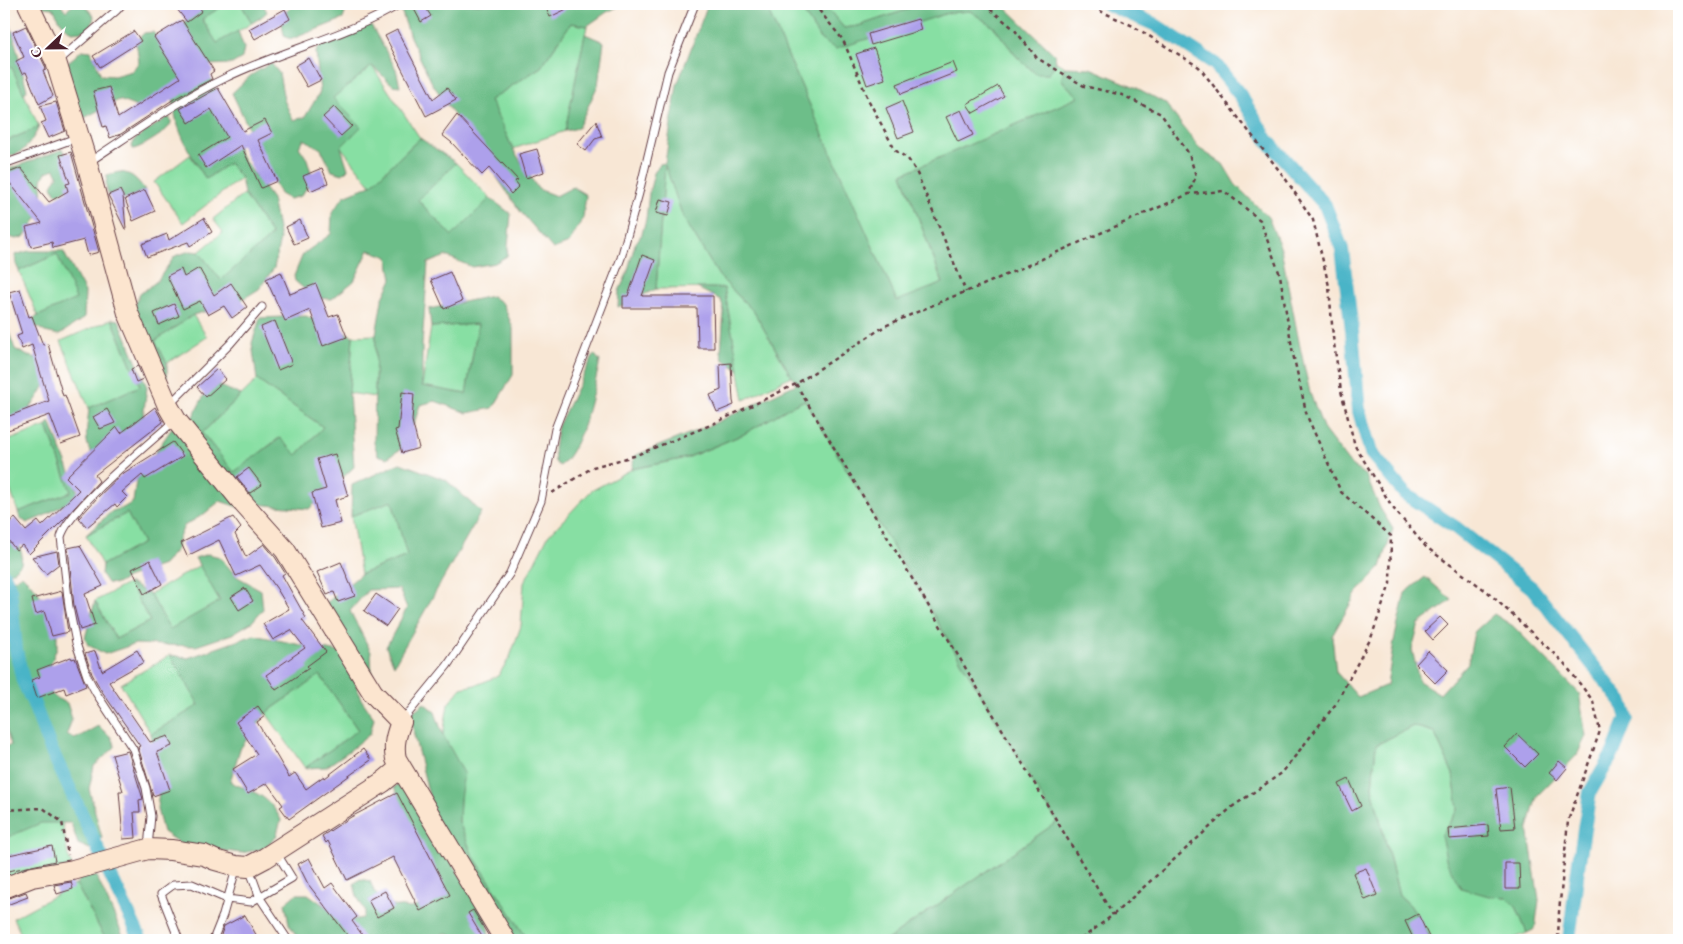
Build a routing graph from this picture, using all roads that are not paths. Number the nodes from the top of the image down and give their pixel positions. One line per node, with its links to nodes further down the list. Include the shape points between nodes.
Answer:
1 (28, 4): 5 (street)
2 (122, 4): 5 (lane)
3 (400, 4): 7 (lane, via 374,19 226,78)
4 (695, 4): 11 (lane, via 668,72 621,258 554,429 541,501 510,573 447,666)
5 (56, 62): 6 (street)
6 (79, 137): 7 (street); 8 (lane)
7 (87, 163): 10 (street, via 128,313)
8 (4, 164)
9 (262, 307): 10 (lane)
10 (172, 413): 11 (street, via 285,550 373,693); 13 (lane, via 94,493 62,530 61,537 69,607 87,676 133,749 146,788 151,816)
11 (401, 722): 12 (street, via 394,742)
12 (400, 768): 14 (street); 22 (street)
13 (148, 849): 15 (street, via 204,855); 16 (street, via 32,877)
14 (275, 851): 15 (street); 17 (lane, via 292,878)
15 (242, 866): 17 (lane); 18 (lane)
16 (4, 888)
17 (260, 898): 18 (lane, via 251,902); 21 (lane)
18 (227, 899): 19 (lane, via 192,884 173,885 162,894); 20 (lane)
19 (179, 940)
20 (213, 940)
21 (288, 940)
22 (506, 940)

